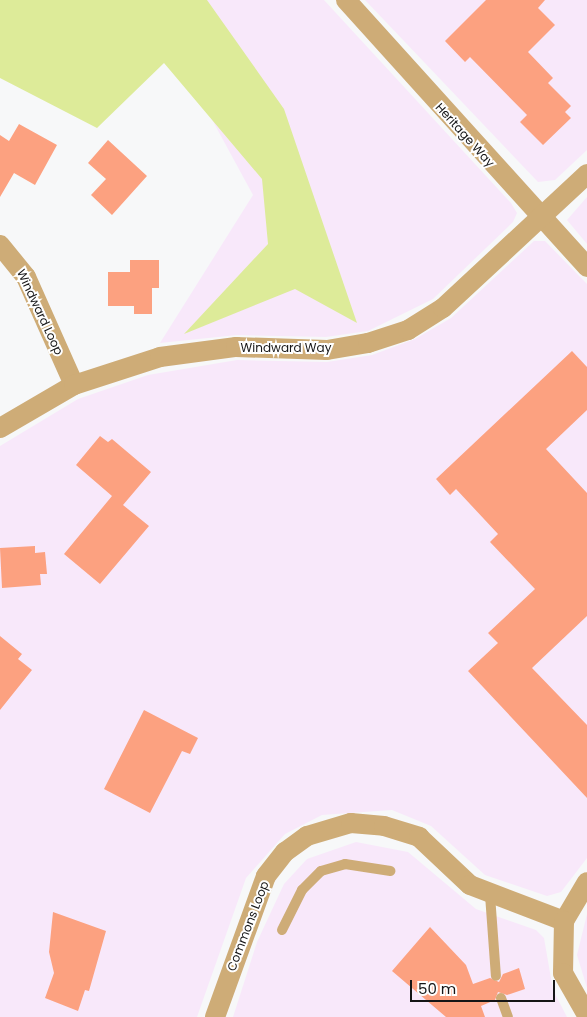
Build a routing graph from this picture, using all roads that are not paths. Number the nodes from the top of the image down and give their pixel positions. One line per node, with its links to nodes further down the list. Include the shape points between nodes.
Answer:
1 (346, 0): 3 (street, Heritage Way)
2 (587, 174): 3 (street, Windward Way)
3 (541, 218): 5 (street, Heritage Way); 6 (street, Windward Way, via 443,308 408,330 368,343 327,350 236,347 160,357)
4 (0, 245): 6 (street, Windward Loop, via 26,277)
5 (587, 266)
6 (74, 385): 7 (street, Windward Way)
7 (0, 428)
8 (390, 870): 12 (lane, via 346,864 321,871 302,890)
9 (587, 882): 11 (street)
10 (490, 895): 11 (street, Commons Loop); 13 (lane); 16 (street, Commons Loop, via 470,885 419,837 401,831 351,823 307,836 285,852 266,876)
11 (564, 921): 15 (street, via 563,973)
12 (282, 930)
13 (496, 976)
14 (501, 998): 17 (lane)
15 (587, 1016)
16 (215, 1017)
17 (508, 1017)

